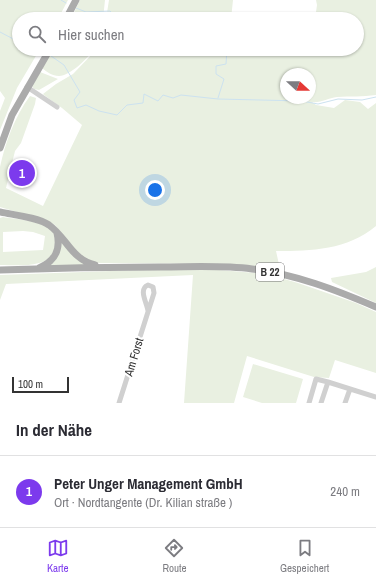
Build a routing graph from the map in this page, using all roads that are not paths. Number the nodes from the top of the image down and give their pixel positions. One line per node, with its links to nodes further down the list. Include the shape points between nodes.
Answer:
1 (76, 0): 2 (main road)
2 (70, 12)
3 (46, 56): 4 (main road)
4 (27, 87): 5 (street); 6 (main road)
5 (57, 107)
6 (0, 145)
7 (0, 213): 8 (main road, via 42,221)
8 (57, 233): 9 (main road, via 82,260); 10 (main road, via 59,241 55,256)
9 (101, 267): 10 (main road, B 22); 12 (main road, B 22, via 216,266 252,269 310,281)
10 (38, 269): 11 (main road, B 22)
11 (0, 270)
12 (376, 307)
13 (148, 311): 17 (street, Am Forst)
14 (328, 382): 15 (street); 18 (street, via 316,380); 19 (street)
15 (350, 389): 16 (street); 20 (street)
16 (376, 397)
17 (119, 403)
18 (309, 403)
19 (321, 403)
20 (345, 403)

